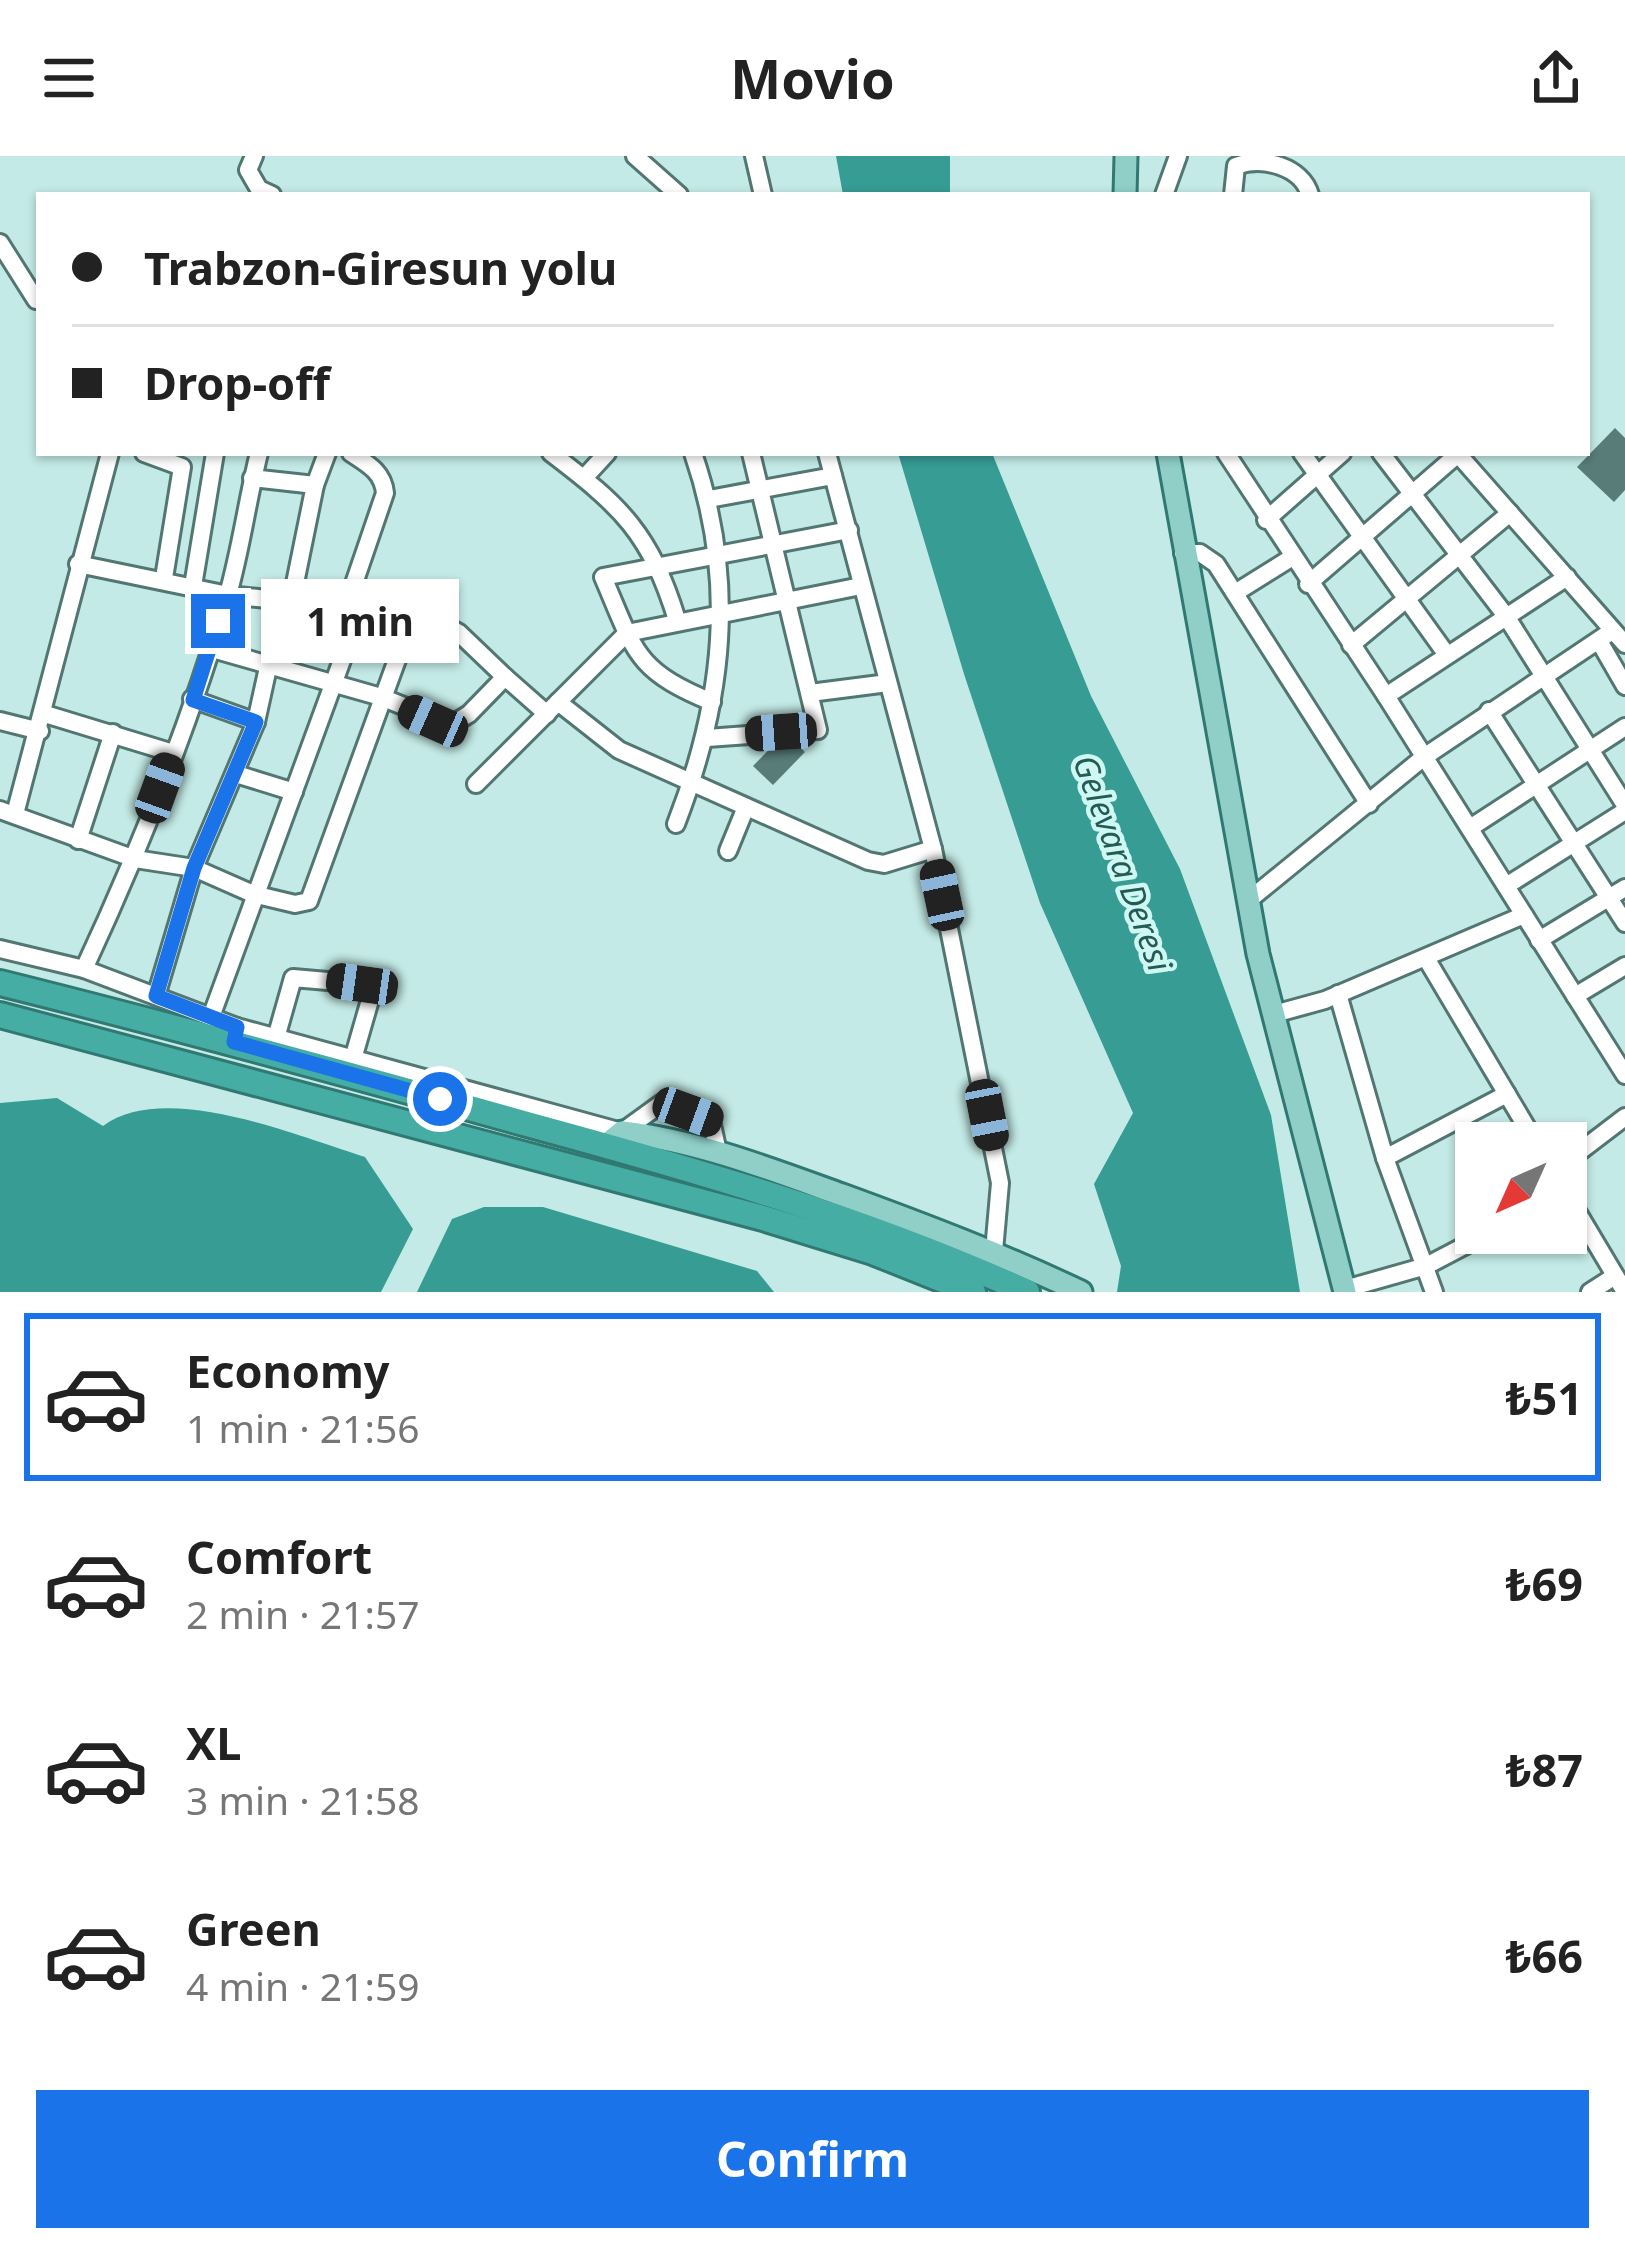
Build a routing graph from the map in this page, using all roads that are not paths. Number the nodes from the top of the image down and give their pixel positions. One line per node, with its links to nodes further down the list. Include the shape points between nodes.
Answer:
1 (254, 156): 6 (street, via 248,170)
2 (754, 156): 8 (street)
3 (1126, 156): 9 (main road)
4 (1178, 156): 10 (street)
5 (644, 159): 7 (street)
6 (266, 192)
7 (673, 192)
8 (762, 192)
9 (1125, 192)
10 (1165, 192)
11 (1233, 192): 12 (street, via 1234,170 1251,158 1284,162)
12 (1308, 192)
13 (0, 243): 14 (street)
14 (35, 300)
15 (109, 456): 50 (street)
16 (153, 456): 53 (street, via 182,466)
17 (215, 456): 55 (street)
18 (258, 456): 35 (street)
19 (326, 456): 37 (street)
20 (356, 456): 62 (street, via 384,480 386,493)
21 (555, 456): 36 (street)
22 (604, 456): 36 (street)
23 (694, 456): 40 (street)
24 (752, 456): 38 (street)
25 (828, 456): 34 (street)
26 (1168, 456): 46 (main road)
27 (1232, 456): 42 (street)
28 (1304, 456): 33 (street)
29 (1339, 456): 33 (street)
30 (1383, 456): 39 (street)
31 (1454, 456): 39 (street)
32 (1460, 456): 41 (street)
33 (1318, 474): 42 (street); 44 (street)
34 (833, 476): 38 (street); 43 (street)
35 (253, 478): 37 (street); 58 (street)
36 (584, 478): 51 (street, via 628,518)
37 (315, 485): 59 (street)
38 (762, 492): 40 (street); 45 (street)
39 (1413, 493): 44 (street); 48 (street)
40 (709, 499): 47 (street)
41 (1510, 513): 48 (street); 52 (street)
42 (1266, 520): 49 (street)
43 (848, 530): 45 (street); 56 (street)
44 (1363, 537): 54 (street); 61 (street)
45 (771, 544): 47 (street); 60 (street)
46 (1183, 553): 57 (street, via 1211,560); 114 (main road)
47 (714, 554): 51 (street); 63 (street)
48 (1460, 556): 61 (street); 64 (street)
49 (1291, 558): 54 (street); 57 (street)
50 (79, 563): 53 (street); 86 (street)
51 (660, 566): 65 (street); 67 (street, via 603,577)
52 (1567, 577): 64 (street); 68 (street)
53 (164, 578): 55 (street)
54 (1308, 584): 69 (street)
55 (193, 586): 58 (street)
56 (861, 586): 60 (street); 76 (street)
57 (1234, 593): 99 (street)
58 (228, 595): 59 (street); 70 (street)
59 (292, 598): 62 (street); 72 (street)
60 (787, 599): 63 (street); 78 (street)
61 (1408, 601): 69 (street); 71 (street)
62 (353, 609): 66 (street); 75 (street)
63 (722, 611): 65 (street); 82 (street)
64 (1506, 616): 71 (street); 73 (street)
65 (677, 620): 67 (street)
66 (410, 624): 74 (street, via 430,617); 80 (street)
67 (627, 633): 82 (street, via 656,676); 83 (street)
68 (1612, 638): 73 (street); 77 (street)
69 (1351, 645): 79 (street)
70 (209, 648): 72 (street); 81 (street)
71 (1447, 655): 79 (street)
72 (269, 663): 75 (street); 87 (street)
73 (1545, 674): 84 (street); 91 (street)
74 (505, 676): 80 (street, via 452,725); 83 (street)
75 (332, 683): 80 (street); 98 (street)
76 (888, 683): 78 (street); 107 (street)
77 (1625, 686)
78 (809, 693): 90 (street, via 818,730)
79 (1386, 696): 93 (street)
80 (381, 698): 113 (street, via 310,901)
81 (193, 700): 87 (street); 92 (street)
82 (712, 702): 90 (street)
83 (553, 708): 95 (street); 96 (street)
84 (1489, 711): 93 (street); 97 (street)
85 (0, 721): 86 (street)
86 (42, 722): 89 (street); 102 (street)
87 (256, 722): 94 (street)
88 (1625, 727): 91 (street)
89 (113, 733): 92 (street); 105 (street)
90 (707, 738): 95 (street)
91 (1591, 749): 97 (street); 101 (street)
92 (173, 753): 109 (street)
93 (1424, 757): 99 (street); 104 (street)
94 (236, 774): 98 (street); 110 (street)
95 (692, 782): 100 (street); 103 (street)
96 (476, 784)
97 (1537, 784): 104 (street); 106 (street)
98 (294, 792): 113 (street)
99 (1369, 804): 114 (street)
100 (746, 806): 107 (street, via 868,861); 108 (street)
101 (1625, 808): 106 (street)
102 (8, 812): 105 (street)
103 (676, 824)
104 (1470, 828): 111 (street)
105 (78, 840): 109 (street)
106 (1575, 844): 111 (street); 112 (street)
107 (933, 849): 141 (street, via 1000,1183)
108 (728, 851)
109 (135, 859): 110 (street); 121 (street)
110 (194, 868): 113 (street); 124 (street)
111 (1506, 886): 115 (street)
112 (1617, 893): 116 (street); 117 (street)
113 (254, 894): 128 (street)
114 (1250, 900): 127 (main road)
115 (1524, 915): 117 (street); 119 (street)
116 (1625, 923)
117 (1539, 940): 125 (street)
118 (0, 949): 121 (street)
119 (1426, 958): 123 (street); 133 (street)
120 (1625, 966): 125 (street)
121 (85, 969): 124 (street)
122 (0, 983): 129 (highway)
123 (1339, 994): 127 (street); 139 (street)
124 (156, 996): 128 (street)
125 (1575, 996): 132 (street)
126 (0, 1015): 146 (highway, via 763,1218)
127 (1274, 1015): 145 (main road)
128 (211, 1017): 129 (street)
129 (235, 1035): 130 (street); 136 (highway)
130 (275, 1038): 131 (street); 131 (street, via 296,977 362,984 370,1000)
131 (352, 1059): 136 (street)
132 (1623, 1066)
133 (1507, 1094): 135 (street); 139 (street)
134 (1625, 1117): 137 (street)
135 (1524, 1122)
136 (614, 1139): 138 (main road, via 670,1138); 138 (street, via 662,1103 711,1120); 147 (highway, via 907,1241)
137 (1587, 1146)
138 (718, 1152): 141 (main road)
139 (1385, 1158): 143 (street)
140 (1587, 1228): 144 (street)
141 (994, 1251): 148 (main road)
142 (1455, 1251): 143 (street)
143 (1426, 1266): 145 (street); 149 (street)
144 (1620, 1284): 150 (street)
145 (1345, 1290)
146 (973, 1292)
147 (1027, 1292)
148 (1081, 1292)
149 (1434, 1292)
150 (1590, 1292)

